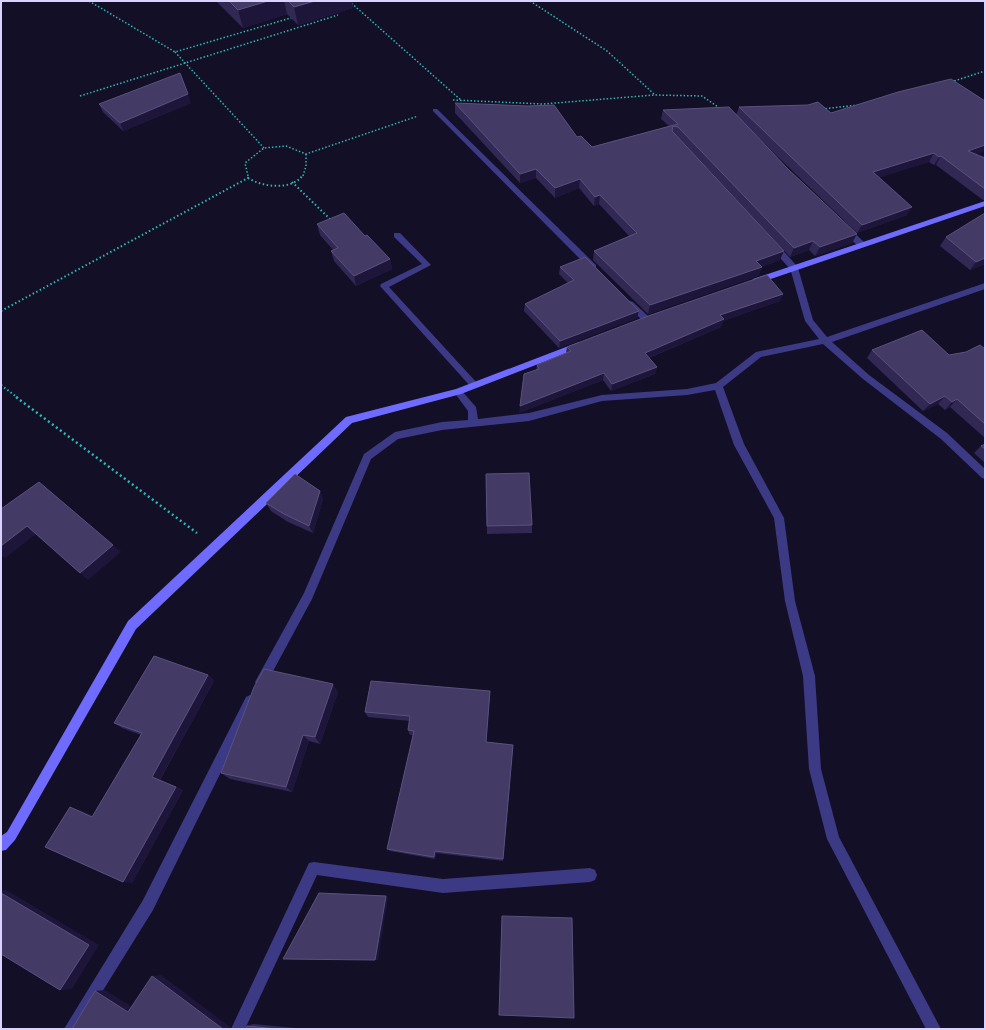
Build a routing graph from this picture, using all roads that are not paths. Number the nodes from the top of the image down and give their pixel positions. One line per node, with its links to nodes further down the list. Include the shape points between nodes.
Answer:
1 (435, 110): 8 (street)
2 (985, 203): 6 (street)
3 (840, 223): 6 (street)
4 (396, 235): 15 (street, via 428,266 384,286)
5 (768, 240): 7 (street)
6 (862, 245): 7 (street)
7 (794, 268): 9 (street); 13 (street, via 810,320)
8 (601, 275)
9 (750, 284)
10 (985, 286): 13 (street)
11 (624, 297): 12 (street)
12 (646, 319)
13 (825, 341): 16 (street, via 759,354); 19 (street, via 866,377 944,436)
14 (586, 342): 15 (street)
15 (474, 386): 17 (street)
16 (718, 386): 18 (street, via 686,392 602,398 529,417); 24 (street, via 739,445 779,518 790,601 809,676 815,769 833,839)
17 (458, 392): 18 (street, via 473,410); 20 (street, via 349,420 132,625 11,836)
18 (473, 423): 22 (street, via 442,426 395,436 367,457 308,596 236,727 148,905)
19 (985, 475)
20 (1, 845)
21 (590, 875): 23 (street, via 443,886 314,868)
22 (71, 1029)
23 (238, 1029)
24 (934, 1029)

